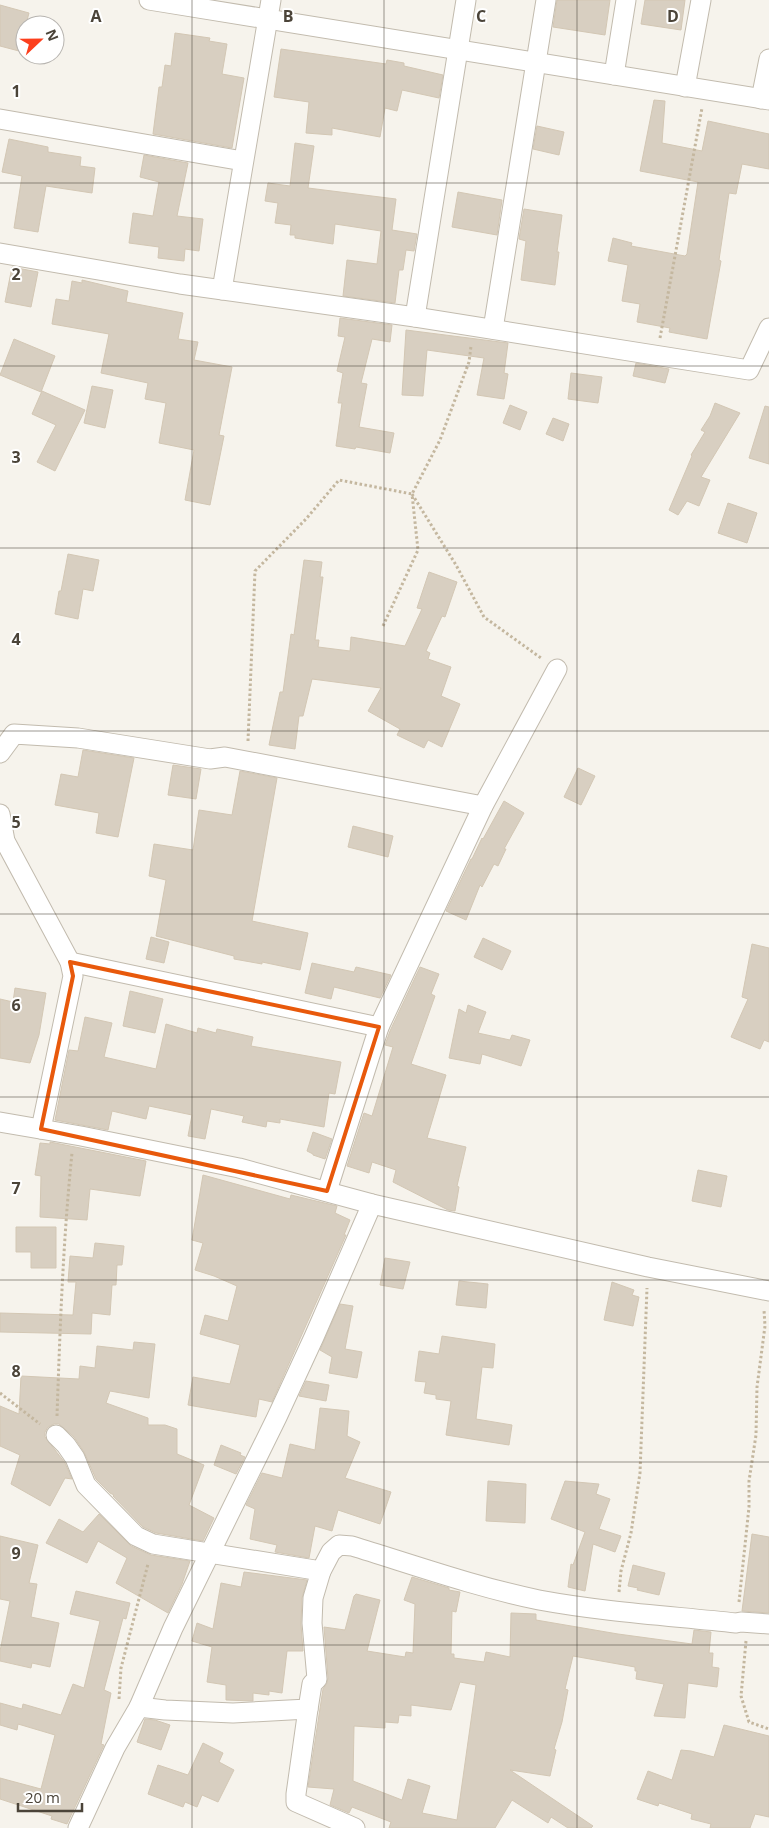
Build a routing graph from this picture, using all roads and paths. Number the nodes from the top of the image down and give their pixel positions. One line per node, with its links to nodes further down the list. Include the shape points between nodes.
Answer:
1 (149, 0): 7 (street)
2 (271, 0): 7 (street)
3 (466, 0): 8 (street)
4 (546, 0): 10 (street)
5 (626, 0): 11 (street)
6 (701, 0): 12 (street)
7 (268, 19): 8 (street); 16 (street)
8 (458, 50): 10 (street); 19 (street)
9 (769, 59): 14 (street)
10 (536, 62): 11 (street); 20 (street)
11 (614, 75): 12 (street)
12 (685, 87): 13 (street)
13 (706, 90): 14 (street); 22 (path)
14 (765, 100)
15 (0, 119): 16 (street)
16 (243, 161): 18 (street)
17 (0, 253): 18 (street)
18 (222, 290): 19 (street)
19 (415, 317): 20 (street)
20 (484, 328): 22 (street); 23 (path, via 440,440)
21 (769, 328): 22 (street, via 749,370)
22 (657, 356)
23 (412, 494): 24 (path, via 418,550); 25 (path, via 484,618); 27 (path, via 339,480 255,571)
24 (383, 626)
25 (557, 669): 28 (street)
26 (0, 753): 27 (street, via 14,734 78,738 210,759 224,757)
27 (247, 761): 28 (street)
28 (483, 806): 31 (street)
29 (0, 814): 30 (street, via 5,841)
30 (70, 962): 31 (street); 33 (street, via 73,976)
31 (378, 1027): 35 (street)
32 (0, 1122): 33 (street)
33 (41, 1129): 34 (street)
34 (74, 1135): 35 (street, via 239,1168); 40 (path, via 65,1223)
35 (327, 1191): 36 (street)
36 (372, 1204): 37 (street); 42 (street, via 277,1417)
37 (648, 1267): 38 (street); 44 (path, via 640,1473 631,1533 621,1571)
38 (766, 1290): 45 (path, via 756,1435 749,1481)
39 (0, 1393): 40 (path)
40 (56, 1435): 41 (street, via 75,1458 86,1485 136,1536)
41 (154, 1544): 42 (street); 47 (path, via 121,1668)
42 (209, 1554): 43 (street); 48 (street)
43 (321, 1571): 44 (street, via 331,1552 339,1545 352,1546 491,1589 540,1600); 49 (street, via 313,1598 312,1623 317,1679 312,1684)
44 (617, 1610): 45 (street)
45 (742, 1623): 46 (street); 50 (path, via 740,1696 749,1722)
46 (769, 1624)
47 (118, 1702)
48 (139, 1707): 49 (street, via 233,1713); 51 (street, via 115,1748)
49 (308, 1709): 52 (street, via 296,1802)
50 (769, 1729)
51 (78, 1828)
52 (355, 1828)

